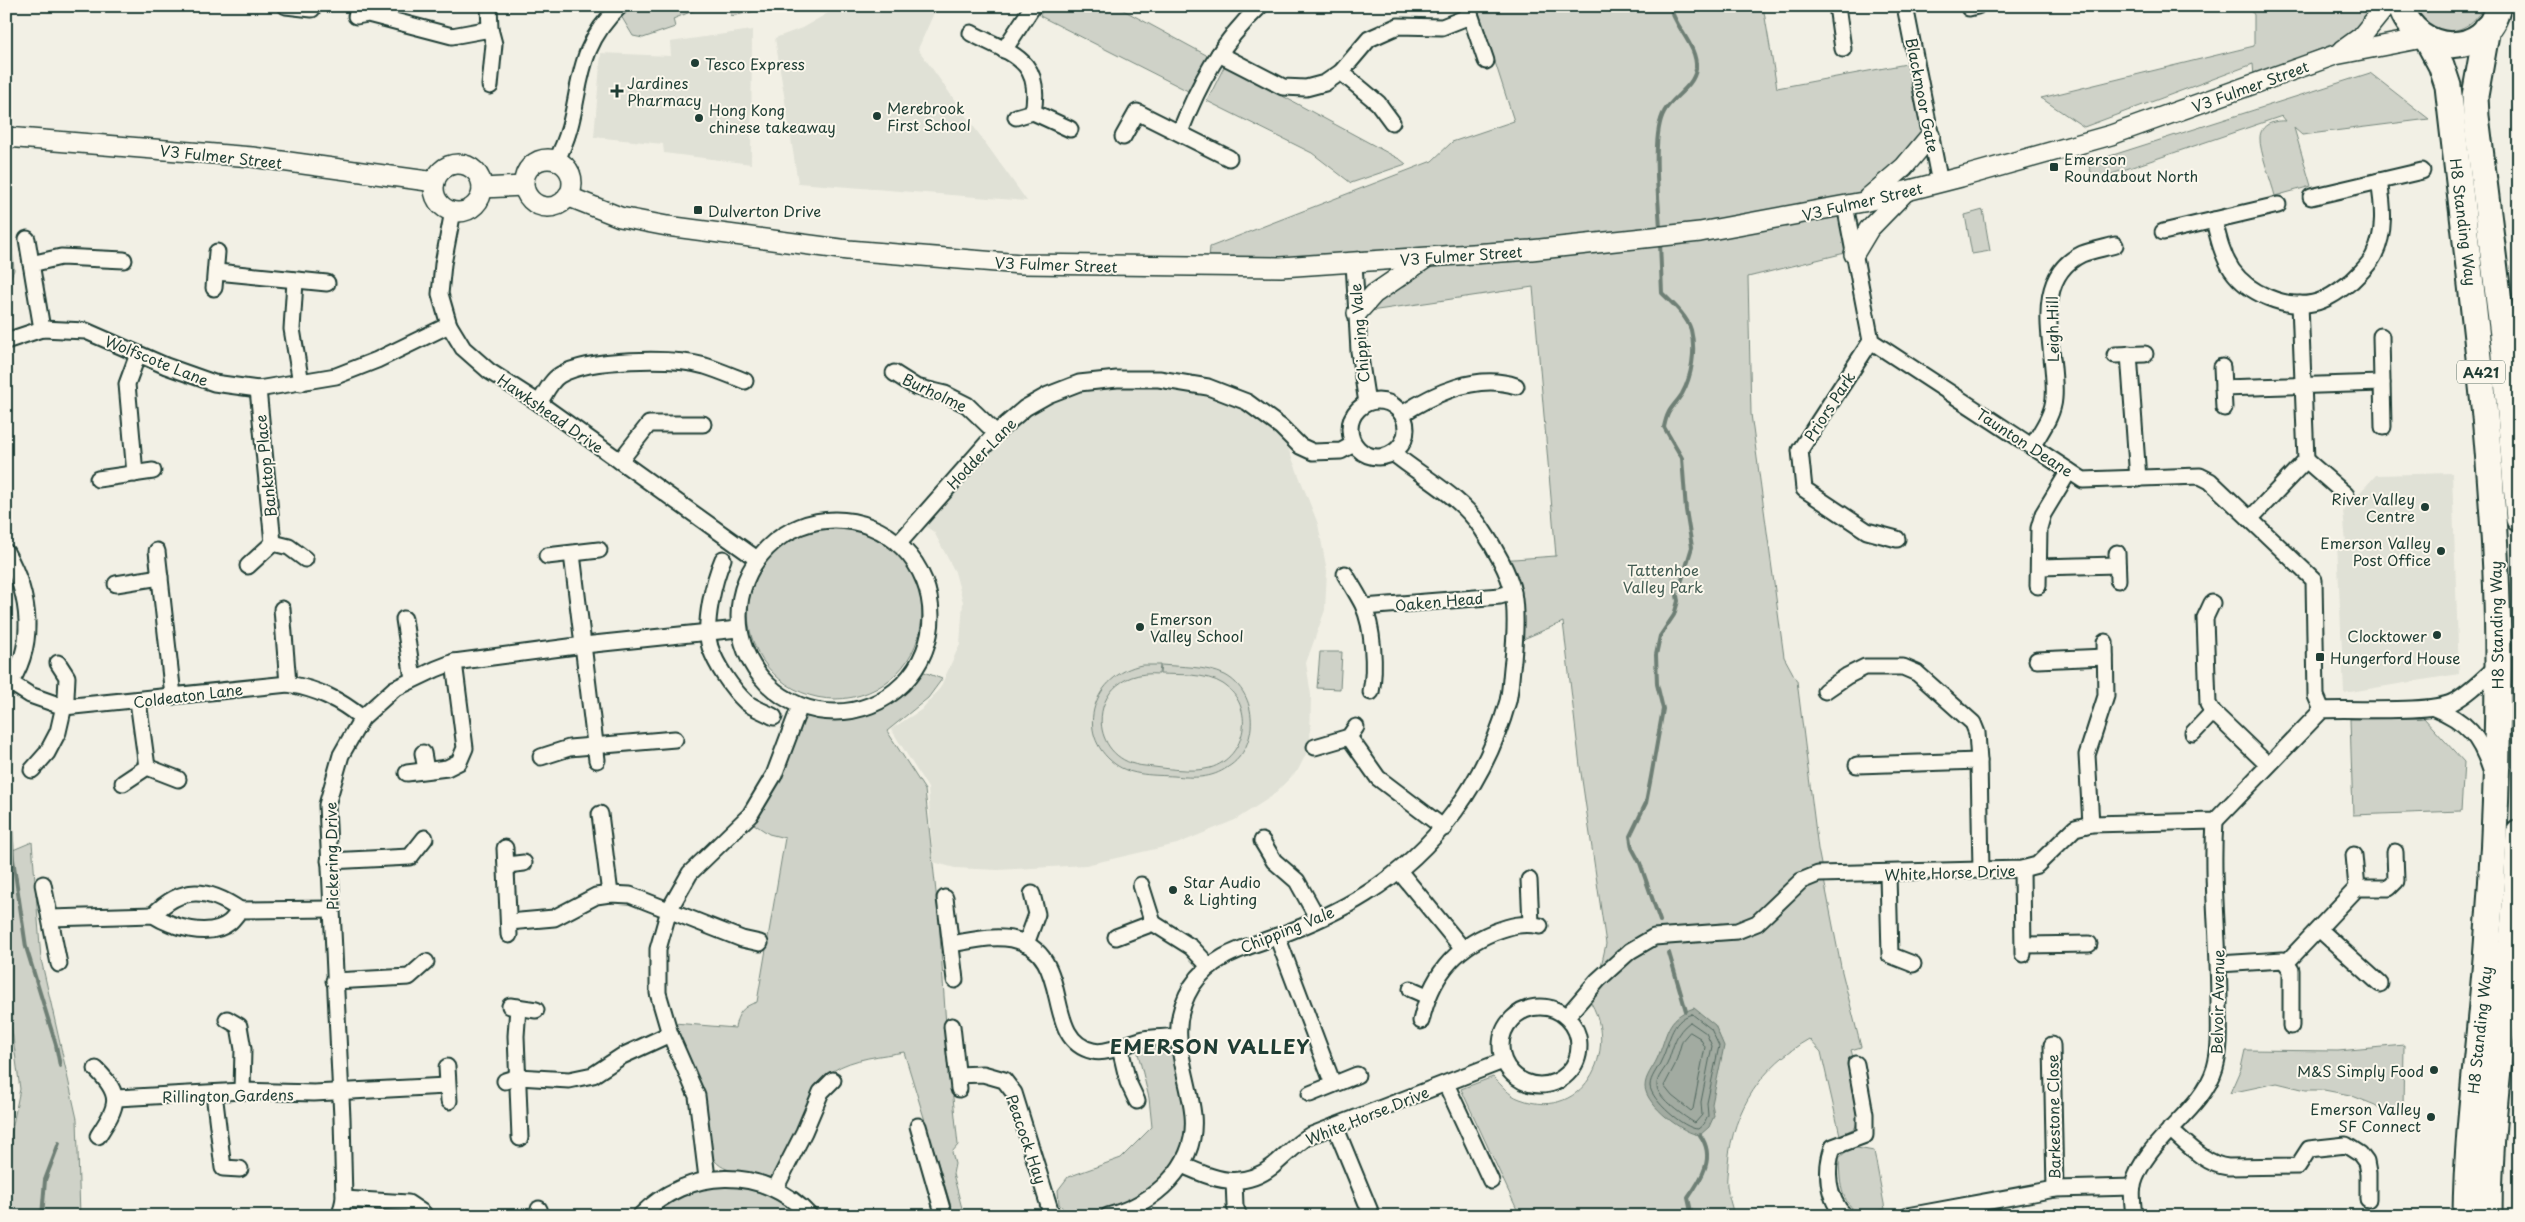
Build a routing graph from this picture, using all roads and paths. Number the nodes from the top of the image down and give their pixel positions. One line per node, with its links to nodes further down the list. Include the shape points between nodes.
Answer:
1 (286, 6): 10 (street)
2 (489, 6): 14 (street)
3 (620, 6): 33 (street, via 600,26 590,43 580,72 567,142)
4 (1033, 6): 18 (street)
5 (1260, 6): 19 (street, via 1239,26)
6 (1837, 6): 17 (street, via 1847,28)
7 (1905, 6): 29 (street, Blackmoor Gate)
8 (2386, 6): 20 (street, V3 Fulmer Street, via 2361,37)
9 (2401, 6): 16 (highway, A421, via 2412,29)
10 (312, 9)
11 (1469, 11): 21 (street); 22 (street, via 1442,27 1398,26 1369,39)
12 (2496, 12): 16 (highway, A421, via 2474,38 2460,44 2443,45); 45 (highway, H8 Standing Way / A421, via 2476,96 2480,154)
13 (356, 16): 14 (street, via 368,14 452,36)
14 (490, 28): 23 (street, via 494,44)
15 (971, 33): 18 (street)
16 (2426, 39): 20 (street, V3 Fulmer Street); 45 (highway, H8 Standing Way / A421, via 2448,86 2456,155)
17 (1843, 49)
18 (1004, 50): 24 (street, via 1022,60 1031,73 1036,87)
19 (1219, 54): 22 (street, via 1283,88 1306,88 1325,83); 28 (street, via 1200,82)
20 (2335, 55): 37 (street, V3 Fulmer Street, via 2111,135)
21 (1486, 62)
22 (1340, 72): 26 (street, via 1373,108)
23 (490, 86)
24 (1034, 112): 25 (street); 27 (street)
25 (1016, 117)
26 (1392, 122)
27 (1070, 129)
28 (1180, 132): 31 (street, via 1137,112); 32 (street)
29 (1930, 136): 37 (street, Blackmoor Gate); 43 (street, via 1904,167)
30 (6, 137): 36 (street, V3 Fulmer Street, via 252,157)
31 (1123, 137)
32 (1229, 158)
33 (556, 161): 38 (street, via 542,160 530,167); 41 (street, via 570,176)
34 (2422, 171): 35 (street)
35 (2379, 181): 42 (street); 61 (street, via 2384,207 2382,230 2374,256 2334,295)
36 (435, 182): 39 (street, via 438,175 450,166 465,165 477,174); 46 (street, via 438,201)
37 (1940, 183): 40 (street, V3 Fulmer Street)
38 (524, 186): 39 (street); 41 (street, via 531,201 546,207 562,202)
39 (482, 188): 46 (street, via 473,206)
40 (1906, 191): 43 (street, V3 Fulmer Street); 52 (street, via 1869,229)
41 (567, 196): 55 (street, V3 Fulmer Street, via 629,219 848,250 1031,264 1217,268)
42 (2311, 196)
43 (1854, 203): 52 (street); 53 (street, V3 Fulmer Street, via 1700,232)
44 (2278, 205): 47 (street)
45 (2475, 210): 98 (highway, H8 Standing Way / A421, via 2504,343); 128 (highway, H8 Standing Way / A421, via 2479,345 2495,532)
46 (453, 212): 63 (street, Hawkshead Drive, via 442,264 440,294)
47 (2214, 220): 48 (street); 61 (street, via 2222,251 2233,271 2251,288 2267,296 2288,304)
48 (2163, 232)
49 (27, 240): 56 (street)
50 (2115, 245): 87 (street, Leigh Hill, via 2082,254 2056,277 2049,308 2054,399 2050,414)
51 (217, 252): 57 (street)
52 (1854, 254): 67 (street)
53 (1426, 258): 55 (street, V3 Fulmer Street); 62 (street, via 1385,285)
54 (124, 260): 56 (street, via 103,266 61,257)
55 (1354, 263): 62 (street, Chipping Vale)
56 (31, 264): 64 (street)
57 (217, 272): 58 (street); 60 (street)
58 (295, 281): 59 (street); 73 (street, via 292,330)
59 (327, 283)
60 (214, 288)
61 (2300, 304): 75 (street)
62 (1356, 313): 80 (street, Chipping Vale)
63 (449, 325): 73 (street, Wolfscote Lane, via 377,360 336,376); 79 (street, Hawkshead Drive, via 463,348 489,370)
64 (42, 329): 66 (street, Wolfscote Lane); 68 (street, Wolfscote Lane, via 86,332)
65 (2381, 336): 74 (street)
66 (6, 341)
67 (1872, 341): 87 (street, Taunton Deane); 99 (street, Priors Park, via 1800,450 1804,489 1867,532)
68 (138, 354): 78 (street, Wolfscote Lane, via 214,383); 93 (street, via 127,384)
69 (2145, 354): 95 (street, via 2122,355)
70 (2222, 367): 77 (street)
71 (894, 373): 85 (street, Burholme, via 916,387 945,394 967,405)
72 (745, 381): 79 (street, via 694,364 616,361 558,376)
73 (301, 383): 78 (street, Wolfscote Lane)
74 (2382, 384): 75 (street); 84 (street)
75 (2304, 385): 77 (street); 90 (street)
76 (1516, 386): 82 (street, via 1499,380 1471,383 1443,392)
77 (2223, 388): 81 (street)
78 (258, 389): 100 (street, Banktop Place)
79 (539, 403): 89 (street, Hawkshead Drive)
80 (1367, 403): 82 (street, via 1383,401); 86 (street, via 1351,420)
81 (2224, 408)
82 (1402, 414): 88 (street, via 1406,422 1404,440)
83 (703, 424): 89 (street, via 649,424)
84 (2383, 427)
85 (996, 433): 86 (street, Hodder Lane, via 1025,408 1048,395 1079,384 1117,379 1159,379 1208,387 1247,402 1300,446 1313,452 1342,451); 101 (street, Hodder Lane)
86 (1354, 444): 88 (street, via 1376,457)
87 (2032, 447): 92 (street, Taunton Deane)
88 (1393, 453): 117 (street, Chipping Vale, via 1449,496 1481,527)
89 (620, 460): 109 (street, Hawkshead Drive)
90 (2306, 460): 96 (street); 97 (street)
91 (153, 471): 93 (street)
92 (2069, 471): 95 (street, Taunton Deane, via 2083,480); 112 (street, via 2043,514 2039,528)
93 (135, 474): 94 (street)
94 (98, 479)
95 (2138, 479): 97 (street, Taunton Deane, via 2200,476 2210,481)
96 (2346, 495)
97 (2250, 519): 139 (street, Taunton Deane, via 2314,580 2316,696)
98 (2519, 519)
99 (1897, 539)
100 (273, 543): 107 (street, via 289,547); 110 (street)
101 (899, 543): 109 (street, via 882,530 861,523 825,520 806,524 785,534); 136 (street, via 911,555 929,591 932,616 928,641 920,661 903,683 879,702 851,711 817,712)
102 (599, 550): 105 (street)
103 (157, 551): 114 (street)
104 (6, 552): 132 (street, via 26,603 29,634 24,658)
105 (572, 554): 106 (street); 124 (street)
106 (547, 556)
107 (305, 559)
108 (723, 559): 123 (street, via 716,577)
109 (757, 560): 122 (street, via 746,576 739,602)
110 (248, 566)
111 (2118, 566): 112 (street)
112 (2039, 567): 116 (street)
113 (1345, 574): 119 (street)
114 (160, 576): 115 (street); 134 (street)
115 (116, 584)
116 (2038, 586)
117 (1513, 592): 119 (street, Oaken Head, via 1500,596); 162 (street, Chipping Vale, via 1514,643 1508,698 1493,744 1472,787)
118 (2212, 603): 140 (street, via 2205,618 2208,704)
119 (1364, 607): 131 (street, via 1374,656)
120 (282, 609): 130 (street)
121 (404, 619): 129 (street)
122 (738, 629): 123 (street, Pickering Drive); 136 (street, via 744,650 757,674 777,694)
123 (709, 632): 124 (street, Pickering Drive); 141 (street, via 709,645 730,683 747,702)
124 (584, 645): 126 (street, Pickering Drive); 147 (street)
125 (2037, 660): 161 (street, via 2105,649 2106,696 2087,755)
126 (454, 662): 129 (street, Pickering Drive); 154 (street, via 465,748 459,762 447,768)
127 (58, 663): 137 (street, via 67,677)
128 (2498, 665): 138 (street, via 2471,690 2453,702); 158 (highway, H8 Standing Way / A421)
129 (413, 679): 142 (street, Pickering Drive, via 394,689)
130 (288, 684): 134 (street, Coldeaton Lane); 142 (street, Coldeaton Lane, via 312,688)
131 (1370, 684)
132 (9, 686): 137 (street, Coldeaton Lane)
133 (1825, 691): 149 (street, via 1865,667 1903,667 1910,670 1973,723)
134 (173, 696): 135 (street, Coldeaton Lane)
135 (138, 701): 137 (street, Coldeaton Lane); 152 (street)
136 (800, 706): 185 (street, via 774,775 750,815 690,873)
137 (64, 707): 153 (street, via 58,732 47,753)
138 (2434, 708): 139 (street); 158 (street, via 2451,714 2476,736)
139 (2322, 710): 151 (street)
140 (2213, 712): 143 (street); 151 (street)
141 (774, 716)
142 (362, 718): 169 (street, Pickering Drive, via 341,756 327,805)
143 (2193, 733)
144 (675, 739): 147 (street)
145 (1315, 747): 162 (street, via 1352,732 1378,778)
146 (423, 753): 154 (street)
147 (597, 753): 148 (street, via 569,748)
148 (541, 757)
149 (1979, 761): 150 (street); 174 (street)
150 (1857, 765)
151 (2268, 765): 160 (street)
152 (147, 768): 156 (street); 157 (street)
153 (32, 770)
154 (426, 770): 155 (street)
155 (407, 773)
156 (178, 779)
157 (123, 783)
158 (2496, 785): 263 (highway, H8 Standing Way / A421, via 2488,934 2466,1166)
159 (600, 814): 180 (street, via 596,837)
160 (2215, 821): 161 (street, White Horse Drive); 202 (street, Belvoir Avenue, via 2213,845)
161 (2091, 824): 172 (street, White Horse Drive, via 2075,828 2037,866)
162 (1444, 828): 173 (street, Chipping Vale)
163 (2519, 833): 264 (highway, H8 Standing Way, via 2512,938 2497,1066)
164 (425, 838): 169 (street, via 410,856)
165 (1262, 841): 188 (street, via 1274,860 1296,881)
166 (505, 848): 171 (street)
167 (2396, 852): 179 (street, via 2396,881 2389,888)
168 (2354, 855): 179 (street)
169 (329, 862): 183 (street, Pickering Drive)
170 (524, 863): 171 (street)
171 (507, 865): 180 (street, via 509,929 554,918 596,896)
172 (2022, 870): 174 (street, White Horse Drive); 196 (street, via 2024,950)
173 (1399, 871): 188 (street, Chipping Vale, via 1365,895); 197 (street)
174 (1981, 871): 175 (street, White Horse Drive)
175 (1888, 874): 201 (street, via 1890,955); 210 (street, White Horse Drive, via 1818,874 1801,881 1757,923 1737,931 1654,937 1630,951 1598,980)
176 (1529, 880): 197 (street, via 1535,924 1512,925)
177 (43, 884): 187 (street)
178 (1141, 885): 189 (street)
179 (2357, 888): 190 (street)
180 (610, 894): 185 (street, via 630,895)
181 (1032, 894): 195 (street, via 1036,914)
182 (945, 898): 194 (street)
183 (331, 909): 184 (street); 205 (street, Pickering Drive)
184 (240, 910): 186 (street, via 228,924 208,929 186,929); 186 (street, via 211,893 195,893 177,896 164,903)
185 (669, 910): 193 (street, via 740,945); 215 (street, via 658,949 658,993)
186 (153, 915): 187 (street)
187 (50, 918): 200 (street)
188 (1318, 920): 191 (street, Chipping Vale)
189 (1153, 923): 192 (street); 203 (street, via 1191,947)
190 (2319, 929): 199 (street); 206 (street)
191 (1277, 936): 203 (street, Chipping Vale, via 1236,949); 226 (street)
192 (1116, 937)
193 (760, 943)
194 (951, 944): 195 (street, via 997,937); 204 (street)
195 (1026, 944): 218 (street, via 1040,954 1051,971 1063,1024 1075,1041 1093,1052)
196 (2089, 944)
197 (1462, 948): 208 (street, via 1441,971)
198 (426, 962): 205 (street, via 409,977)
199 (2286, 962): 202 (street); 214 (street, via 2291,970)
200 (59, 964)
201 (1913, 964)
202 (2219, 964): 238 (street, Belvoir Avenue, via 2219,1039 2214,1070 2205,1089)
203 (1209, 966): 216 (street, Chipping Vale, via 1183,1005)
204 (954, 980)
205 (334, 981): 230 (street, Pickering Drive)
206 (2380, 984)
207 (1412, 989): 208 (street)
208 (1427, 996): 212 (street)
209 (536, 1010): 224 (street, via 514,1006 516,1036)
210 (1567, 1016): 219 (street, via 1542,1006 1517,1013 1502,1034 1500,1048); 219 (street, via 1577,1032 1580,1051 1576,1064 1563,1078 1545,1086 1532,1085 1515,1076)
211 (227, 1019): 229 (street, via 239,1026 243,1050)
212 (1421, 1021)
213 (952, 1026): 257 (street, Peacock Hay, via 958,1082 983,1074 1004,1080 1014,1093)
214 (2291, 1026)
215 (670, 1034): 224 (street, via 622,1056 593,1075 568,1080); 243 (street, via 697,1096)
216 (1178, 1036): 218 (street, via 1144,1039); 241 (street, Chipping Vale, via 1193,1119)
217 (2052, 1045): 248 (street, Barkestone Close)
218 (1120, 1048): 235 (street, via 1128,1082)
219 (1503, 1061): 227 (street, White Horse Drive)
220 (1856, 1064): 260 (street, via 1865,1114 1865,1135 1833,1147 1828,1162 1829,1185 1839,1210)
221 (447, 1068): 228 (street)
222 (96, 1069): 233 (street, via 110,1083)
223 (1357, 1075): 226 (street)
224 (511, 1079): 240 (street)
225 (832, 1080): 247 (street, via 821,1092)
226 (1333, 1084): 232 (street)
227 (1446, 1084): 237 (street, White Horse Drive); 245 (street, via 1473,1160)
228 (446, 1086): 230 (street, Rillington Gardens); 234 (street)
229 (242, 1091): 230 (street, Rillington Gardens); 231 (street, Rillington Gardens)
230 (340, 1092): 249 (street, Pickering Drive)
231 (214, 1093): 233 (street, Rillington Gardens); 242 (street, via 223,1168)
232 (1310, 1094)
233 (116, 1098): 239 (street, via 114,1112)
234 (448, 1101)
235 (1137, 1101)
236 (918, 1126): 256 (street, via 918,1155)
237 (1335, 1126): 244 (street, White Horse Drive, via 1309,1136 1272,1167); 253 (street)
238 (2170, 1129): 246 (street, Belvoir Avenue, via 2140,1166); 250 (street, via 2217,1166 2298,1166 2309,1149 2346,1145 2366,1162)
239 (98, 1136)
240 (520, 1138)
241 (1182, 1165): 244 (street, White Horse Drive, via 1213,1179); 258 (street, Chipping Vale, via 1164,1187 1142,1203)
242 (240, 1169)
243 (707, 1178): 247 (street, via 738,1179); 255 (street, via 678,1188)
244 (1234, 1181): 259 (street, via 1235,1206)
245 (1491, 1181)
246 (2133, 1187): 248 (street, Barkestone Close); 262 (street, Belvoir Avenue)
247 (775, 1189): 252 (street)
248 (2054, 1189): 261 (street, Barkestone Close)
249 (344, 1199): 251 (street, via 408,1203); 254 (street, Pickering Drive)
250 (2365, 1199)
251 (423, 1213)
252 (803, 1213)
253 (1368, 1214)
254 (340, 1216)
255 (640, 1216)
256 (944, 1216)
257 (1052, 1216)
258 (1108, 1216)
259 (1239, 1216)
260 (1845, 1216)
261 (1908, 1216)
262 (2134, 1216)
263 (2466, 1216)
264 (2489, 1216)

